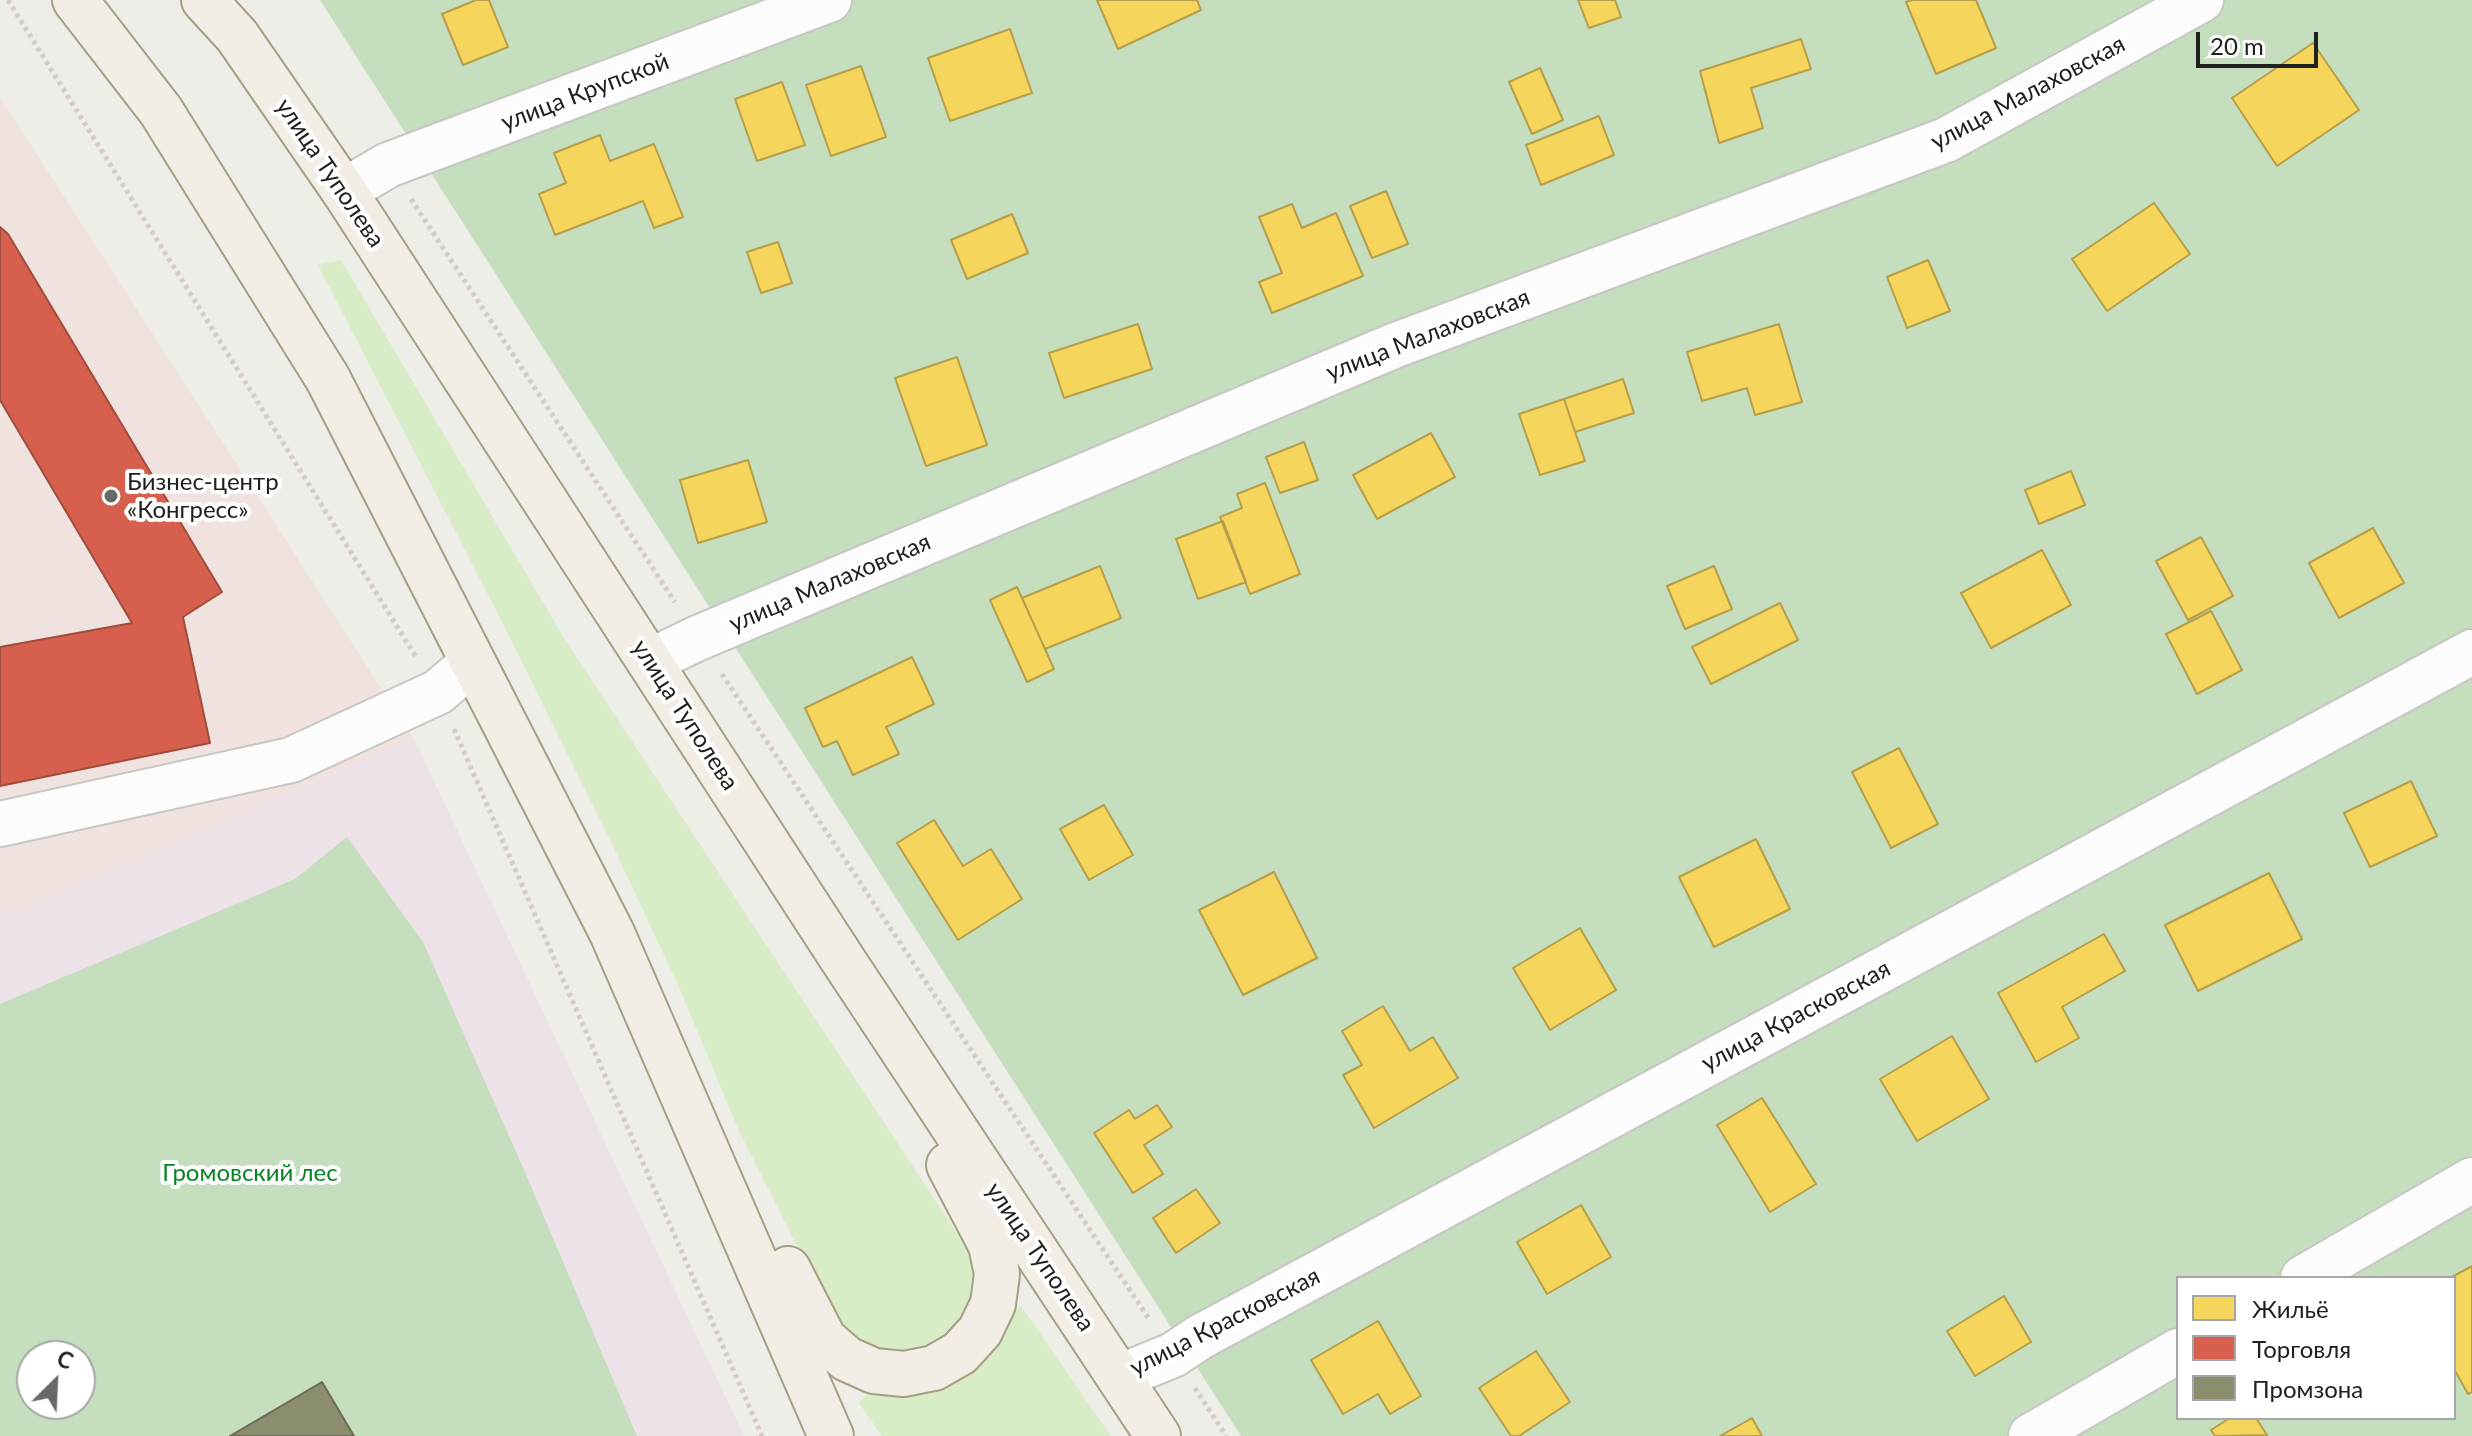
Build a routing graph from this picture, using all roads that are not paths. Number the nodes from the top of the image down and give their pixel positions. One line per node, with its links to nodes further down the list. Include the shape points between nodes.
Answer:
1 (75, 0): 8 (main road, via 161,111 328,379)
2 (204, 0): 5 (main road, улица Туполева, via 237,36)
3 (829, 0): 5 (street, улица Крупской, via 388,165)
4 (2201, 0): 7 (street, улица Малаховская, via 1946,140 1396,345)
5 (344, 191): 7 (main road, улица Туполева)
6 (2472, 652): 15 (street, улица Красковская, via 1173,1355)
7 (650, 661): 11 (main road, улица Туполева)
8 (472, 663): 9 (street, via 438,692 291,760); 10 (main road)
9 (0, 824)
10 (612, 933): 11 (main road, via 824,1339 847,1359 874,1371 904,1374 934,1368 960,1353 980,1331 993,1304 997,1274 991,1245); 16 (main road)
11 (843, 960): 15 (main road, улица Туполева)
12 (2472, 1180): 13 (street)
13 (2306, 1276)
14 (2176, 1352): 18 (street)
15 (1119, 1377): 17 (main road, улица Туполева)
16 (831, 1436)
17 (1158, 1436)
18 (2031, 1436)

